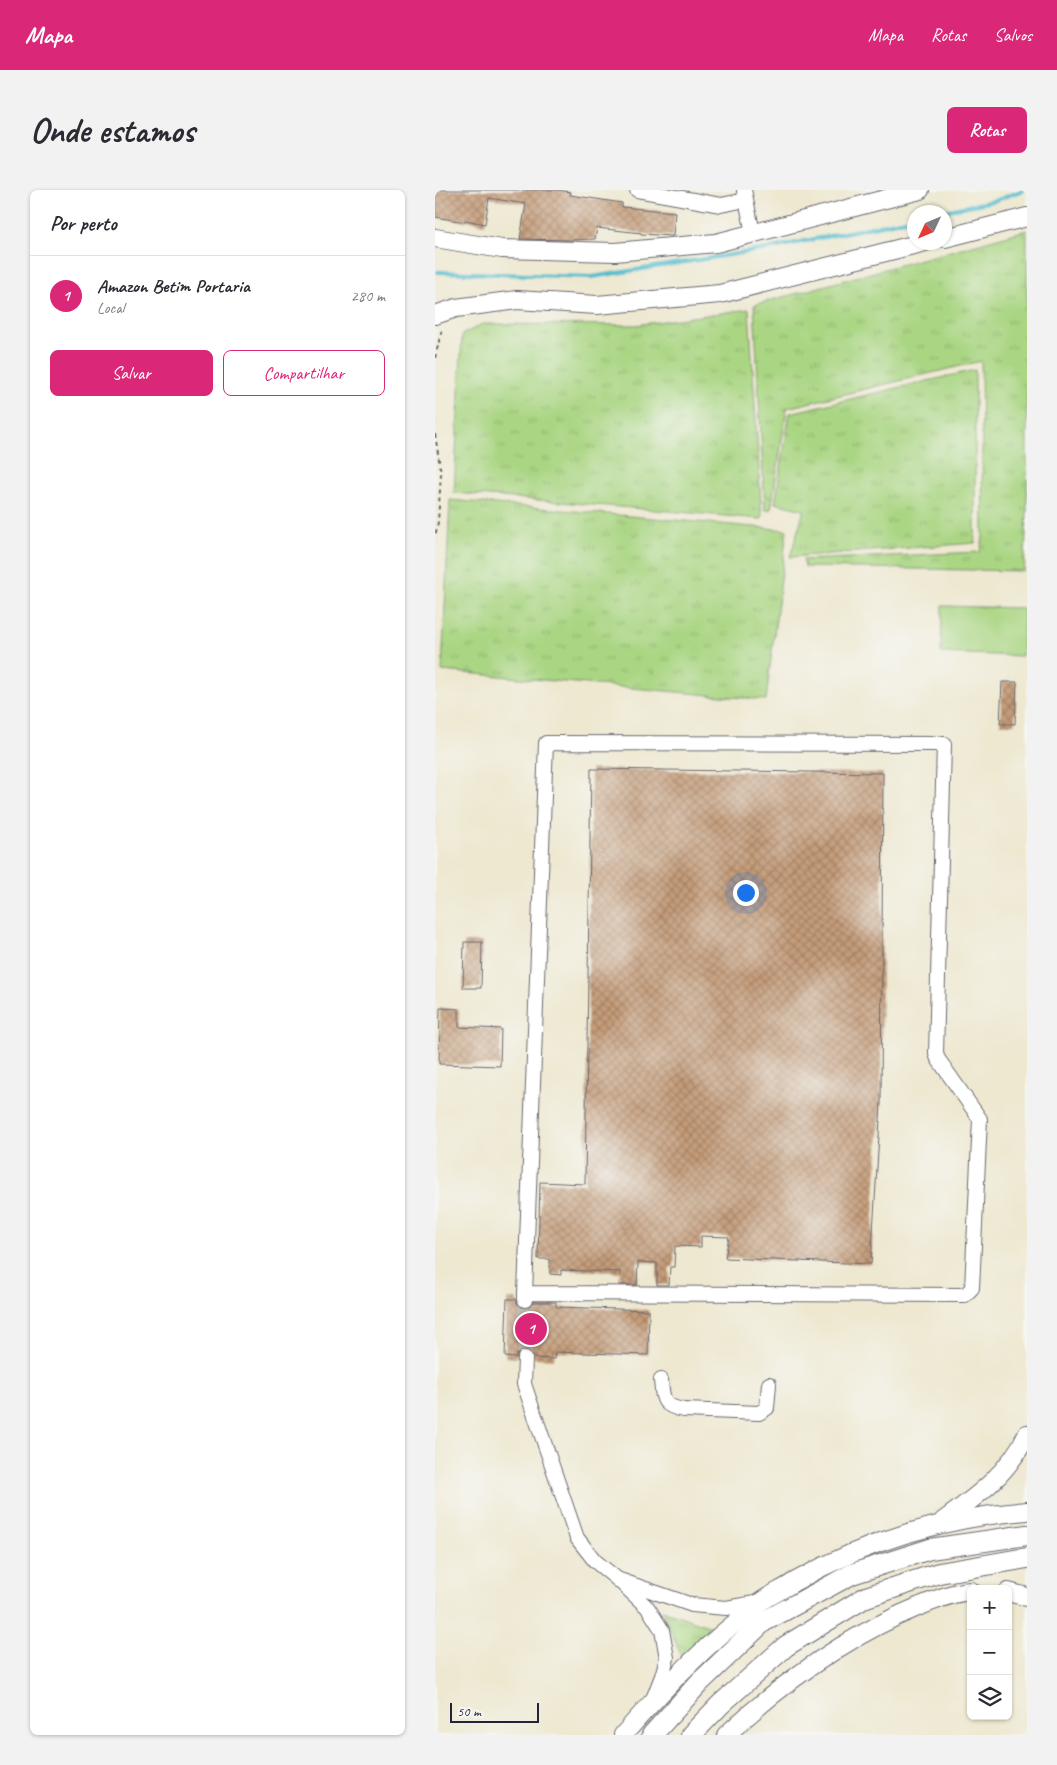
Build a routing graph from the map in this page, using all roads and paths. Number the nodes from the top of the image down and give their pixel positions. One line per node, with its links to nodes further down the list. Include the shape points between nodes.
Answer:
1 (637, 190): 3 (street, via 721,205)
2 (920, 190): 5 (main road)
3 (745, 195): 5 (street)
4 (1027, 217): 6 (main road)
5 (753, 233): 7 (main road, via 716,242 615,252 502,250)
6 (952, 236)
7 (435, 238)
8 (907, 247): 9 (main road, via 720,294 597,305 517,300)
9 (442, 318): 10 (path, via 440,344)
10 (435, 358)
11 (435, 434): 12 (path, via 441,473)
12 (435, 536)
13 (525, 1297): 13 (street, via 965,1295 972,1288 980,1119 936,1054 944,744 546,743)
14 (525, 1358): 22 (street, via 525,1384 577,1538 595,1561)
15 (661, 1380): 16 (street, via 663,1396 672,1408 759,1413 767,1408)
16 (769, 1384)
17 (1027, 1434): 19 (main road, via 1001,1474)
18 (1027, 1511): 19 (main road)
19 (940, 1524): 26 (main road, via 899,1535 824,1565)
20 (1027, 1534): 29 (highway, via 930,1549 852,1574 763,1622 699,1683)
21 (1027, 1558): 30 (highway, via 939,1573 866,1597 786,1646)
22 (617, 1579): 26 (street, via 692,1605 726,1608); 27 (street, via 648,1608 662,1630 667,1658)
23 (967, 1591): 31 (main road, via 937,1599 859,1636 803,1670)
24 (1012, 1593): 25 (main road)
25 (1027, 1596)
26 (762, 1601): 27 (main road, via 715,1640)
27 (653, 1700): 28 (main road)
28 (623, 1735)
29 (652, 1735)
30 (691, 1735)
31 (726, 1735)

